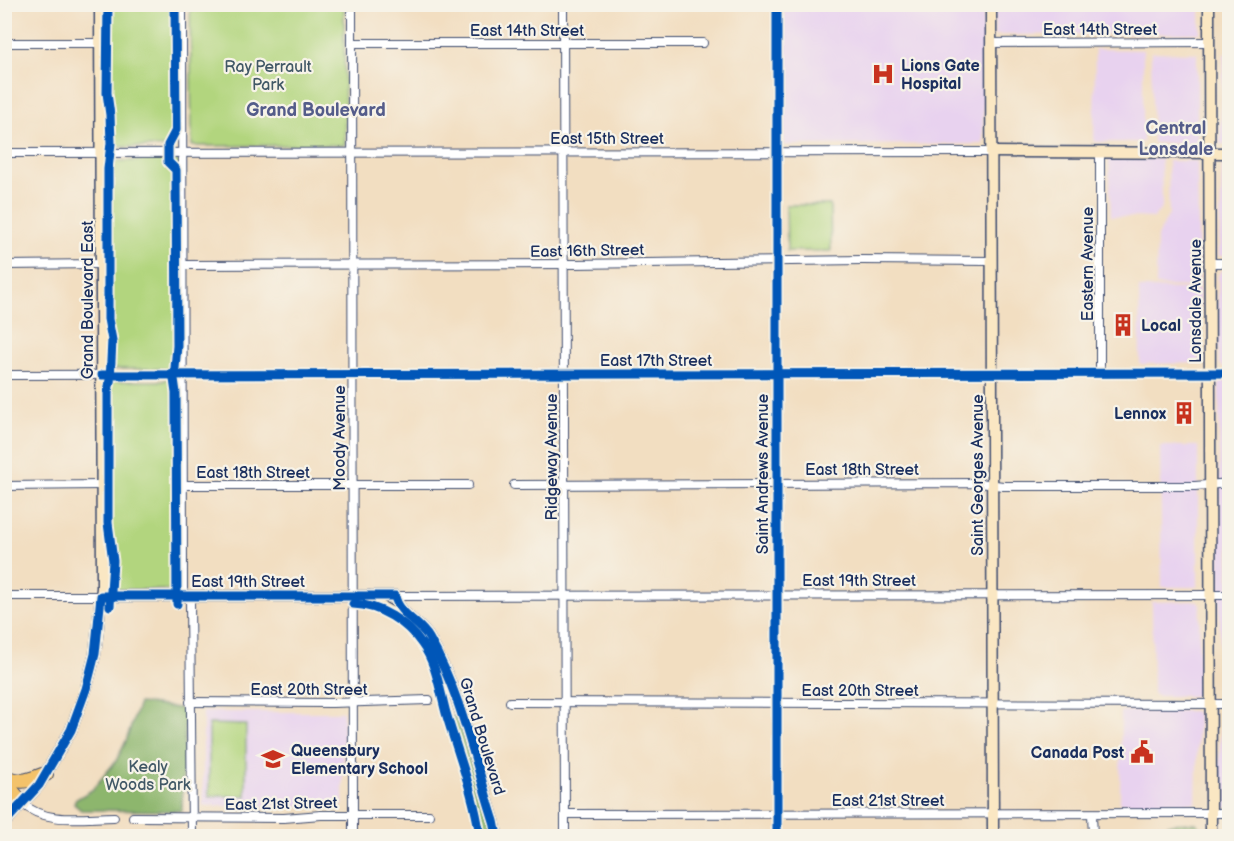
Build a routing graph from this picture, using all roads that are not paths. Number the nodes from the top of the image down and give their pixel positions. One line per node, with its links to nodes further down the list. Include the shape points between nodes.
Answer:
1 (100, 4): 14 (street, Grand Boulevard East)
2 (182, 4): 23 (street)
3 (351, 4): 10 (street, Moody Avenue)
4 (563, 4): 11 (street, Ridgeway Avenue)
5 (777, 4): 20 (street, Saint Andrews Avenue)
6 (991, 4): 13 (street, Saint Georges Avenue)
7 (1209, 4): 8 (street, Lonsdale Avenue)
8 (1209, 42): 13 (street, East 14th Street); 16 (street, Lonsdale Avenue)
9 (4, 43): 14 (street)
10 (352, 43): 11 (street, East 14th Street); 19 (street, Moody Avenue)
11 (563, 43): 12 (street, East 14th Street); 24 (street, Ridgeway Avenue)
12 (703, 43)
13 (992, 43): 15 (street, Saint Georges Avenue)
14 (100, 44): 18 (street, Grand Boulevard East)
15 (991, 152): 20 (street, East 15th Street); 21 (street, East 15th Street); 26 (street, Saint Georges Avenue)
16 (1210, 152): 21 (street, East 15th Street); 22 (street, East 15th Street); 27 (street, Lonsdale Avenue)
17 (4, 153): 18 (street, East 15th Street)
18 (102, 153): 23 (street, East 15th Street); 29 (street, Grand Boulevard East)
19 (352, 153): 23 (street, East 15th Street); 24 (street, East 15th Street); 30 (street, Moody Avenue)
20 (776, 153): 24 (street, East 15th Street); 25 (street, Saint Andrews Avenue)
21 (1100, 153): 38 (street, Eastern Avenue)
22 (1230, 153)
23 (183, 154): 33 (street)
24 (563, 154): 31 (street, Ridgeway Avenue)
25 (776, 261): 26 (street, East 16th Street); 31 (street, East 16th Street); 36 (street, Saint Andrews Avenue)
26 (991, 261): 37 (street, Saint Georges Avenue)
27 (1210, 263): 28 (street); 34 (street, Lonsdale Avenue)
28 (1230, 263)
29 (102, 264): 32 (street); 40 (street, Grand Boulevard East)
30 (352, 264): 31 (street, East 16th Street); 33 (street, East 16th Street); 42 (street, Moody Avenue)
31 (564, 264): 43 (street, Ridgeway Avenue)
32 (4, 265)
33 (183, 265): 41 (street)
34 (1210, 373): 35 (street, East 17th Street); 38 (street, East 17th Street); 46 (street, Lonsdale Avenue)
35 (1230, 373)
36 (777, 374): 37 (street, East 17th Street); 43 (street, East 17th Street); 45 (street, Saint Andrews Avenue)
37 (992, 374): 38 (street, East 17th Street); 53 (street, Saint Georges Avenue)
38 (1100, 374)
39 (4, 375): 40 (street, East 17th Street)
40 (102, 375): 41 (street, East 17th Street); 47 (street, Grand Boulevard East)
41 (183, 375): 42 (street, East 17th Street); 48 (street)
42 (353, 375): 43 (street, East 17th Street); 49 (street, Moody Avenue)
43 (564, 375): 52 (street, Ridgeway Avenue)
44 (1230, 483): 46 (street, East 18th Street)
45 (777, 484): 52 (street, East 18th Street); 53 (street, East 18th Street); 55 (street, Saint Andrews Avenue)
46 (1210, 484): 53 (street, East 18th Street); 57 (street, Lonsdale Avenue)
47 (102, 485): 54 (street); 60 (street, Grand Boulevard East)
48 (182, 485): 49 (street, East 18th Street); 61 (street)
49 (352, 485): 50 (street, East 18th Street); 62 (street, Moody Avenue)
50 (468, 485)
51 (514, 485): 52 (street, East 18th Street)
52 (565, 485): 65 (street, Ridgeway Avenue)
53 (992, 485): 56 (street, Saint Georges Avenue)
54 (4, 486)
55 (777, 595): 56 (street, East 19th Street); 65 (street, East 19th Street); 72 (street, Saint Andrews Avenue)
56 (992, 595): 57 (street, East 19th Street); 73 (street, Saint Georges Avenue)
57 (1210, 595): 58 (street, East 19th Street); 74 (street, Lonsdale Avenue)
58 (1230, 595)
59 (4, 596): 60 (street, East 19th Street)
60 (102, 596): 61 (street, East 19th Street); 76 (street, Grand Boulevard East, via 86,689 71,730)
61 (186, 596): 62 (street, East 19th Street); 68 (street)
62 (353, 596): 63 (street, East 19th Street); 69 (street, Moody Avenue)
63 (369, 596): 64 (street, East 19th Street); 66 (street, Grand Boulevard, via 403,619)
64 (395, 596): 65 (street, East 19th Street); 66 (street, Grand Boulevard, via 397,606 422,629)
65 (566, 596): 71 (street, Ridgeway Avenue)
66 (433, 648): 93 (street, Grand Boulevard, via 453,687)
67 (429, 700): 69 (street, East 20th Street)
68 (190, 702): 69 (street, East 20th Street); 89 (street)
69 (354, 702): 85 (street, Moody Avenue)
70 (510, 702): 71 (street, East 20th Street)
71 (565, 703): 72 (street, East 20th Street); 83 (street, Ridgeway Avenue)
72 (777, 703): 73 (street, East 20th Street); 84 (street, Saint Andrews Avenue)
73 (992, 703): 74 (street, East 20th Street); 79 (street, Saint Georges Avenue)
74 (1210, 704): 75 (street, East 20th Street); 81 (street, Lonsdale Avenue)
75 (1230, 704)
76 (46, 774): 77 (highway, via 26,782); 78 (street, Grand Boulevard East)
77 (4, 779): 78 (highway)
78 (22, 803): 87 (street, via 37,814 54,817); 90 (street, Grand Boulevard East)
79 (992, 813): 80 (street, East 21st Street); 84 (street, East 21st Street); 96 (street, Saint Georges Avenue)
80 (1092, 813): 81 (street, East 21st Street); 97 (street)
81 (1210, 813): 82 (street, East 21st Street); 98 (street, Lonsdale Avenue)
82 (1230, 813)
83 (565, 814): 84 (street, East 21st Street); 94 (street, Ridgeway Avenue)
84 (777, 814): 95 (street, Saint Andrews Avenue)
85 (353, 815): 86 (street, East 21st Street); 89 (street, East 21st Street); 92 (street, Moody Avenue)
86 (429, 815)
87 (114, 817)
88 (133, 817): 89 (street, East 21st Street)
89 (192, 818): 91 (street)
90 (4, 823)
91 (192, 837)
92 (353, 837)
93 (497, 837)
94 (565, 837)
95 (777, 837)
96 (993, 837)
97 (1093, 837)
98 (1211, 837)

